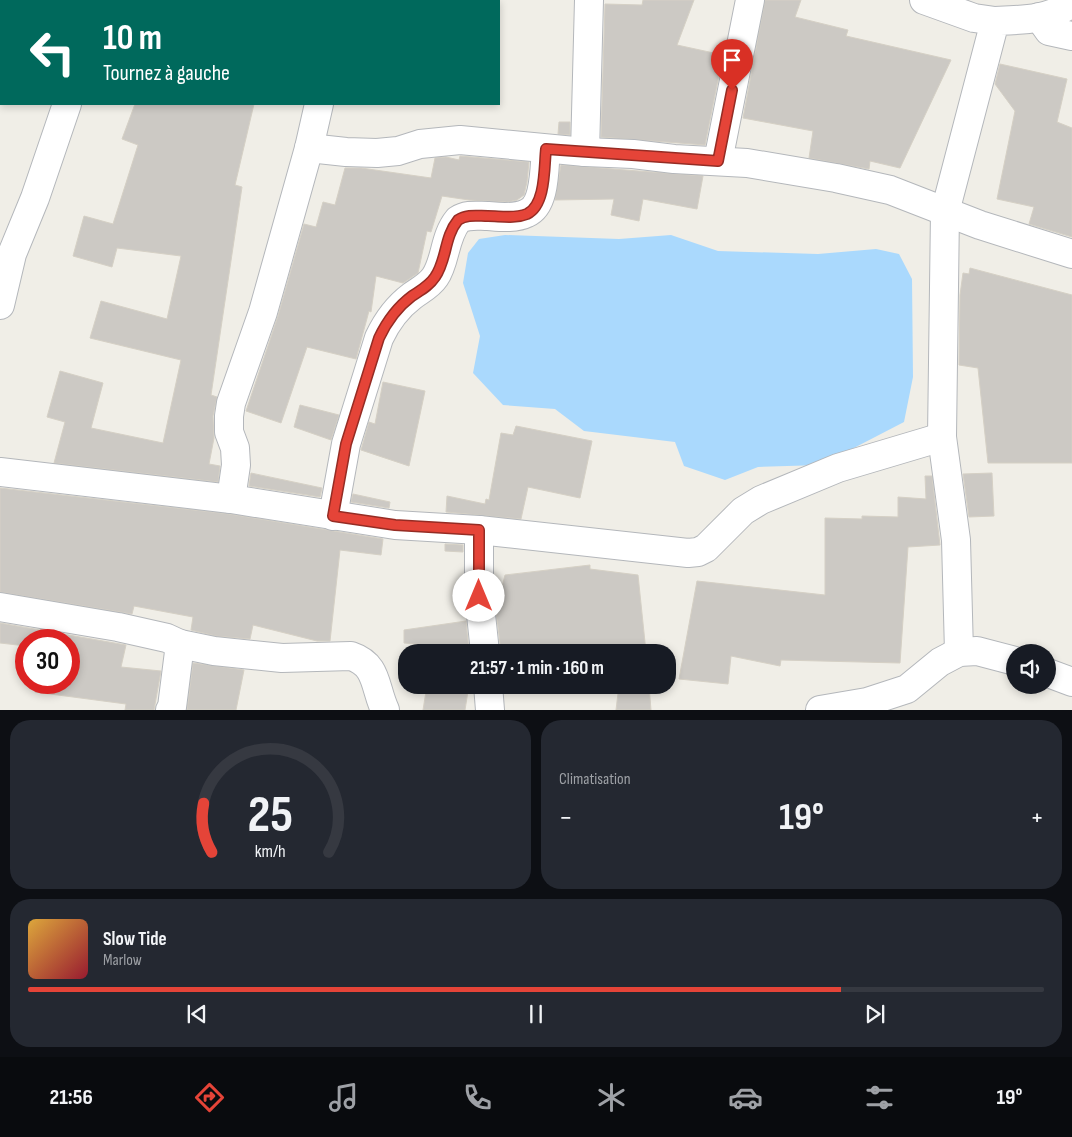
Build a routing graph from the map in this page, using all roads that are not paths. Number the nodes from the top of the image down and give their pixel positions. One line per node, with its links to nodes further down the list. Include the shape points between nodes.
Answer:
1 (589, 0): 12 (street)
2 (750, 0): 13 (street)
3 (924, 0): 6 (street, via 974,18)
4 (1072, 2): 5 (street, via 1056,12)
5 (1038, 17): 6 (street); 7 (street, via 1049,31)
6 (995, 21): 14 (street)
7 (1072, 36)
8 (67, 105): 16 (street, via 12,254)
9 (319, 105): 10 (street)
10 (309, 148): 11 (street, via 377,153 460,140); 19 (street, via 264,312 228,416 236,465)
11 (546, 149): 12 (street); 20 (street, via 537,206 517,216 469,215 458,220 446,242 437,276 429,286 397,308 386,323 346,444)
12 (585, 152): 13 (street)
13 (718, 161): 14 (street, via 774,166 890,190)
14 (945, 212): 15 (street); 17 (street)
15 (1072, 254)
16 (0, 305)
17 (942, 437): 21 (street, via 838,468 762,500 743,511 698,552); 25 (street, via 956,540)
18 (0, 472): 19 (street)
19 (231, 499): 20 (street)
20 (333, 516): 21 (street, via 395,525)
21 (479, 530): 24 (street, via 479,596)
22 (0, 607): 23 (street, via 118,627)
23 (180, 644): 30 (street); 31 (street, via 282,658 351,656 371,668)
24 (484, 644)
25 (959, 652): 26 (street, via 977,651); 33 (street, via 940,662 907,689 867,702)
26 (1006, 659)
27 (1056, 676): 28 (street)
28 (1072, 682)
29 (489, 694): 32 (street)
30 (170, 710)
31 (385, 710)
32 (490, 710)
33 (820, 710)

